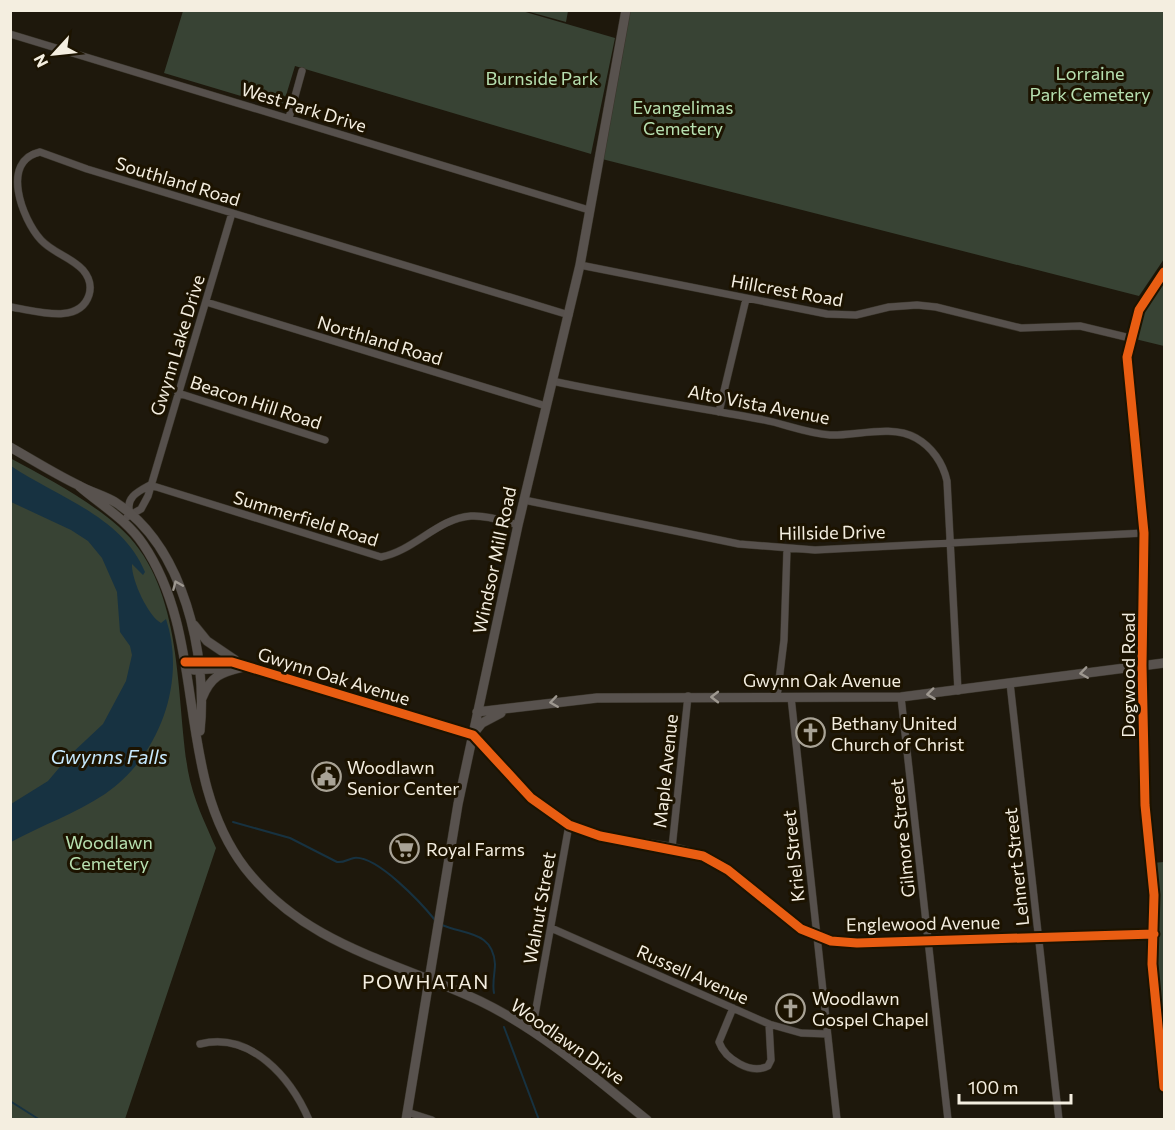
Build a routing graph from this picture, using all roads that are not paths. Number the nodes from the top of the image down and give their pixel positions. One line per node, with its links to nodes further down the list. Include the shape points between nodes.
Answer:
1 (626, 10): 5 (main road, Windsor Mill Road)
2 (10, 34): 4 (street, West Park Drive)
3 (302, 71): 4 (street)
4 (288, 118): 5 (street, West Park Drive)
5 (589, 210): 7 (main road, Windsor Mill Road)
6 (232, 213): 10 (street, Gwynn Lake Drive); 11 (street, Southland Road, via 47,153 33,153 21,163 17,177 28,219 43,242 84,271 91,286 79,309 66,313); 12 (street, Southland Road)
7 (580, 265): 9 (street, Hillcrest Road); 12 (main road, Windsor Mill Road)
8 (1164, 272): 13 (main road, Dogwood Road, via 1139,310)
9 (746, 298): 13 (street, Hillcrest Road, via 841,316 905,305 936,307 1022,328 1080,326); 17 (street)
10 (206, 302): 15 (street, Gwynn Lake Drive); 16 (street, Northland Road)
11 (10, 307)
12 (569, 315): 14 (main road, Windsor Mill Road)
13 (1130, 338): 24 (main road, Dogwood Road, via 1127,378)
14 (552, 381): 16 (main road, Windsor Mill Road); 17 (street, Alto Vista Avenue)
15 (178, 393): 18 (street, Beacon Hill Road); 20 (street, Gwynn Lake Drive)
16 (546, 406): 21 (main road, Windsor Mill Road)
17 (719, 412): 25 (street, Alto Vista Avenue, via 831,435 895,432 915,437 933,452 945,471)
18 (325, 440)
19 (10, 447): 22 (main road, via 116,502)
20 (150, 485): 22 (street, Gwynn Lake Drive, via 141,509); 22 (street, via 129,499); 23 (street, Summerfield Road, via 381,557 463,518 482,517)
21 (524, 500): 23 (main road, Windsor Mill Road); 26 (street, Hillside Drive, via 740,544)
22 (126, 517): 27 (main road, one-way to 22, via 163,554 144,528); 32 (main road, via 165,585)
23 (518, 525): 41 (main road, Windsor Mill Road)
24 (1144, 533): 25 (street, Hillside Drive); 29 (main road, Dogwood Road)
25 (951, 543): 26 (street, Hillside Drive); 34 (street, Alto Vista Avenue)
26 (787, 549): 36 (street, via 785,630)
27 (192, 622): 30 (main road); 31 (main road, via 207,641)
28 (1164, 663): 29 (main road, Gwynn Oak Avenue)
29 (1142, 665): 33 (main road, Gwynn Oak Avenue, one-way to 33); 47 (main road, Dogwood Road, via 1145,805)
30 (199, 666): 31 (main road, Gwynn Oak Avenue, via 222,660); 32 (main road, Gwynn Oak Avenue); 39 (main road, Woodlawn Drive)
31 (245, 666): 39 (main road, via 218,674 207,685); 42 (main road, Gwynn Oak Avenue)
32 (185, 667): 43 (main road, Woodlawn Drive)
33 (1010, 683): 34 (main road, Gwynn Oak Avenue); 49 (street, Lehnert Street)
34 (958, 691): 38 (main road, Gwynn Oak Avenue, one-way to 38)
35 (688, 696): 36 (main road, Gwynn Oak Avenue, one-way to 35); 40 (main road, Gwynn Oak Avenue, one-way to 40, via 597,698); 45 (street, Maple Avenue)
36 (777, 697): 37 (main road, Gwynn Oak Avenue)
37 (791, 697): 38 (main road, Gwynn Oak Avenue); 48 (street, Kriel Street)
38 (902, 697): 50 (street, Gilmore Street)
39 (201, 700): 43 (main road, Woodlawn Drive)
40 (512, 708): 41 (main road, Gwynn Oak Avenue); 42 (main road, via 491,717)
41 (477, 712): 42 (main road, Windsor Mill Road)
42 (472, 735): 44 (street, Englewood Avenue, via 531,798); 51 (main road, Windsor Mill Road)
43 (199, 740): 51 (main road, Woodlawn Drive, via 207,790 216,816 233,850 260,885 314,930)
44 (569, 825): 45 (street, Englewood Avenue, via 600,836); 46 (street, Walnut Street)
45 (672, 848): 48 (street, Englewood Avenue, via 714,861 788,920)
46 (551, 928): 52 (street, Russell Avenue); 54 (street, Walnut Street)
47 (1154, 934): 49 (street, Englewood Avenue); 57 (main road, Dogwood Road, via 1153,986)
48 (817, 936): 50 (street, Englewood Avenue, via 856,943); 55 (street, Kriel Street)
49 (1039, 937): 50 (street, Englewood Avenue); 64 (street, Lehnert Street)
50 (928, 940): 63 (street, Gilmore Street)
51 (430, 981): 54 (main road, Woodlawn Drive, via 480,1001); 58 (main road, Windsor Mill Road)
52 (733, 1008): 53 (street, Russell Avenue); 53 (street, via 719,1042 728,1058 756,1069 768,1066)
53 (770, 1024): 55 (street, Russell Avenue, via 801,1033)
54 (532, 1031): 61 (main road, Woodlawn Drive)
55 (827, 1034): 62 (street, Kriel Street)
56 (200, 1044): 59 (street, via 232,1044 266,1060 296,1093)
57 (1164, 1087)
58 (406, 1115): 60 (street)
59 (309, 1119)
60 (432, 1119)
61 (647, 1119)
62 (837, 1119)
63 (948, 1119)
64 (1059, 1119)

